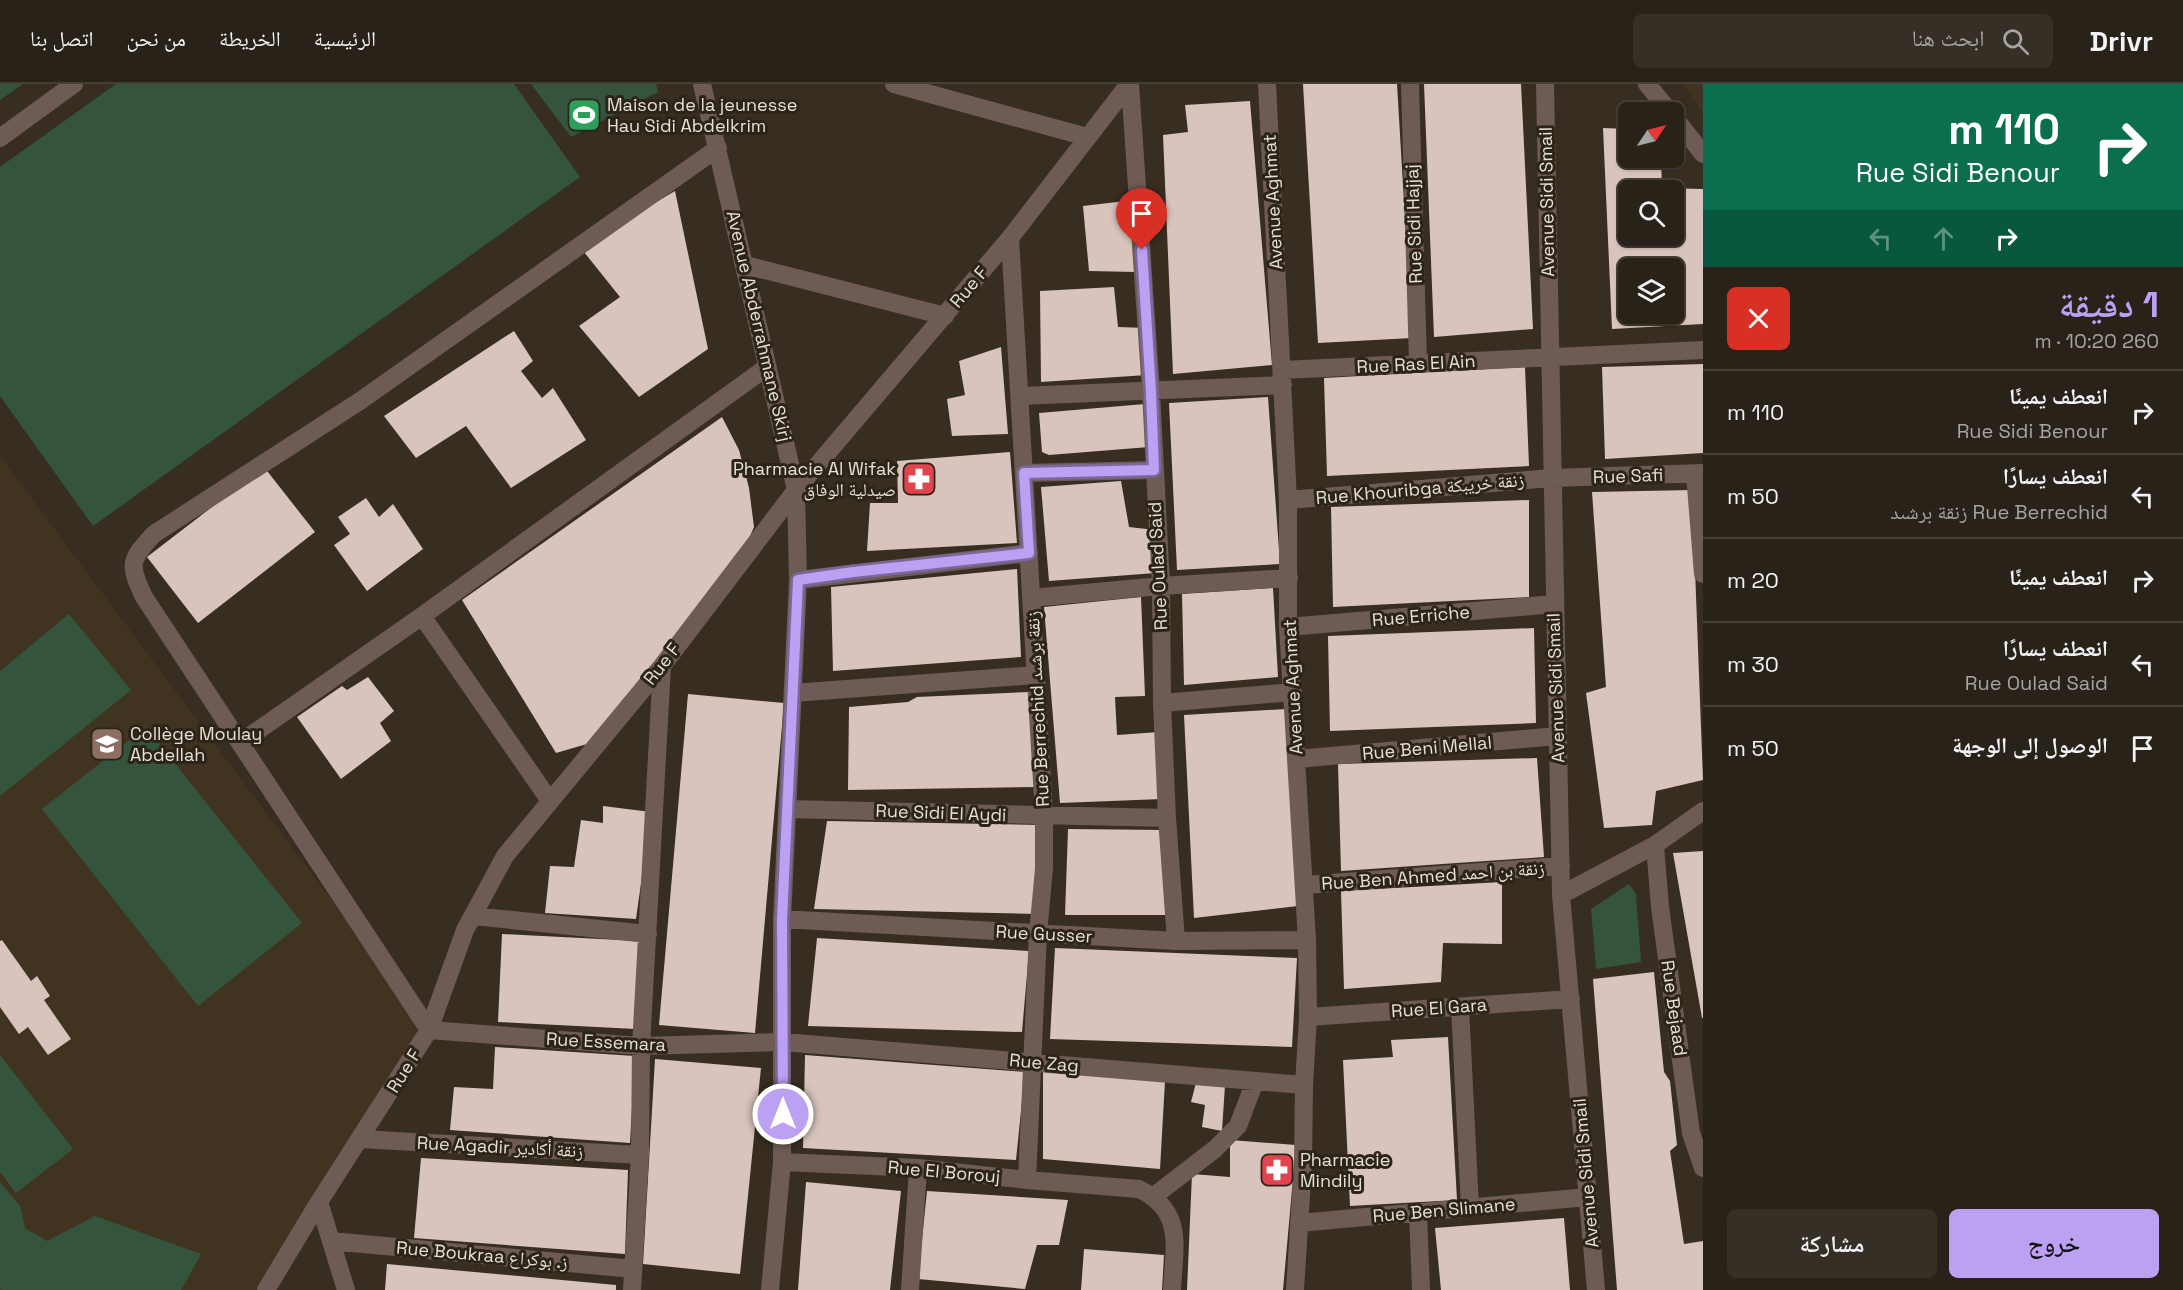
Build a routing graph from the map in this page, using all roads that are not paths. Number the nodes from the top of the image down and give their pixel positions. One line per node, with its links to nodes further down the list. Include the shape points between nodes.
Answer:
1 (74, 84): 12 (street)
2 (702, 84): 13 (street, Avenue Abderrahmane Skirj)
3 (894, 84): 11 (street)
4 (1130, 84): 11 (street, Rue F); 23 (street, Rue Oulad Said)
5 (1267, 84): 22 (street, Avenue Aghmat)
6 (1410, 84): 20 (street, Rue Sidi Hajjaj)
7 (1545, 84): 19 (street, Avenue Sidi Smail)
8 (1647, 84): 9 (street)
9 (1662, 102)
10 (1684, 130): 14 (street)
11 (1087, 137): 15 (street, Rue F)
12 (0, 138)
13 (718, 148): 16 (street, Avenue Abderrahmane Skirj); 46 (street, via 360,401 154,534 140,550 132,564 144,597)
14 (1703, 154)
15 (1010, 238): 17 (street, Rue F); 24 (street, Rue Berrechid زنقة برشىد)
16 (744, 265): 17 (street); 21 (street, Avenue Abderrahmane Skirj)
17 (945, 316): 29 (street, Rue F)
18 (1703, 350): 19 (street, Rue Ras El Ain)
19 (1551, 358): 20 (street, Rue Ras El Ain); 28 (street, Avenue Sidi Smail)
20 (1418, 363): 22 (street, Rue Ras El Ain)
21 (767, 366): 29 (street, Avenue Abderrahmane Skirj); 38 (street)
22 (1282, 378): 23 (street, Rue Ras El Ain); 30 (street, Avenue Aghmat)
23 (1151, 392): 24 (street, Rue Ras El Ain); 25 (street, Rue Oulad Said)
24 (1020, 396): 26 (street, Rue Berrechid زنقة برشىد)
25 (1154, 470): 26 (street); 35 (street, Rue Oulad Said)
26 (1024, 473): 31 (street, Rue Berrechid زنقة برشىد)
27 (1699, 474): 28 (street, Rue Safi); 32 (street)
28 (1552, 478): 30 (street, Rue Khouribga زنقة خريبكة); 37 (street, Avenue Sidi Smail)
29 (796, 490): 34 (street, Avenue Abderrahmane Skirj); 40 (street, Rue F)
30 (1288, 500): 33 (street, Avenue Aghmat)
31 (1029, 553): 34 (street); 36 (street, Rue Berrechid زنقة برشىد)
32 (1703, 574)
33 (1289, 578): 35 (street); 39 (street, Avenue Aghmat)
34 (798, 580): 43 (street, Avenue Abderrahmane Skirj)
35 (1161, 586): 36 (street); 44 (street, Rue Oulad Said)
36 (1031, 598): 41 (street, Rue Berrechid زنقة برشىد)
37 (1554, 604): 39 (street, Rue Erriche); 45 (street, Avenue Sidi Smail)
38 (422, 616): 46 (street); 48 (street)
39 (1288, 627): 42 (street, Avenue Aghmat)
40 (662, 666): 48 (street, Rue F); 60 (street)
41 (1036, 675): 43 (street); 51 (street, Rue Berrechid زنقة برشىد)
42 (1293, 692): 44 (street); 47 (street, Avenue Aghmat)
43 (793, 693): 49 (street, Avenue Abderrahmane Skirj)
44 (1162, 703): 52 (street, Rue Oulad Said)
45 (1557, 736): 47 (street, Rue Beni Mellal); 54 (street, Avenue Sidi Smail)
46 (240, 743): 66 (street)
47 (1297, 759): 55 (street, Avenue Aghmat)
48 (550, 801): 57 (street, Rue F, via 506,856)
49 (787, 809): 51 (street, Rue Sidi El Aydi); 58 (street, Avenue Abderrahmane Skirj)
50 (1703, 811): 53 (street)
51 (1044, 816): 52 (street, Rue Sidi El Aydi); 59 (street, Rue Berrechid زنقة برشىد)
52 (1167, 818): 62 (street, Rue Oulad Said)
53 (1655, 845): 56 (street); 72 (street, Rue Bejaad, via 1660,907)
54 (1561, 866): 55 (street, Rue Ben Ahmed زنقة بن احمد); 56 (street, Avenue Sidi Smail)
55 (1305, 885): 61 (street, Avenue Aghmat)
56 (1561, 895): 63 (street, Avenue Sidi Smail)
57 (473, 916): 60 (street); 66 (street, Rue F)
58 (782, 919): 59 (street, Rue Gusser); 67 (street, Avenue Abderrahmane Skirj)
59 (1038, 933): 62 (street, Rue Gusser); 69 (street, Rue Berrechid زنقة برشىد)
60 (648, 934): 68 (street)
61 (1307, 940): 62 (street, Rue Gusser); 65 (street, Avenue Aghmat)
62 (1176, 941)
63 (1570, 999): 64 (street, Rue El Gara); 80 (street, Avenue Sidi Smail)
64 (1460, 1007): 65 (street, Rue El Gara); 82 (street)
65 (1308, 1017): 71 (street, Avenue Aghmat)
66 (429, 1030): 68 (street, Rue Essemara); 73 (street, Rue F)
67 (783, 1042): 68 (street, Rue Essemara); 69 (street, Rue Zag); 75 (street, Avenue Abderrahmane Skirj)
68 (642, 1046): 74 (street)
69 (1033, 1062): 70 (street, Rue Zag); 78 (street, Rue Berrechid زنقة برشىد)
70 (1255, 1081): 71 (street, Rue Zag); 79 (street, via 1238,1126)
71 (1304, 1085): 84 (street, Avenue Aghmat)
72 (1697, 1132): 77 (street, Rue Bejaad)
73 (361, 1139): 74 (street, Rue Agadir زنقة أكادير); 81 (street, Rue F)
74 (640, 1155): 86 (street)
75 (782, 1162): 76 (street, Rue El Borouj); 90 (street, Avenue Abderrahmane Skirj)
76 (918, 1168): 78 (street, Rue El Borouj); 91 (street)
77 (1703, 1168)
78 (1027, 1180): 79 (street, Rue El Borouj, via 1139,1189)
79 (1154, 1196): 92 (street, via 1170,1214 1175,1230)
80 (1588, 1197): 82 (street, Rue Ben Slimane); 95 (street, Avenue Sidi Smail)
81 (319, 1202): 85 (street); 87 (street, Rue F)
82 (1470, 1207): 83 (street, Rue Ben Slimane)
83 (1418, 1212): 84 (street, Rue Ben Slimane); 94 (street)
84 (1299, 1223): 93 (street, Avenue Aghmat)
85 (332, 1241): 86 (street, Rue Boukraa ز. بوكراع); 88 (street)
86 (633, 1269): 89 (street)
87 (266, 1290)
88 (346, 1290)
89 (632, 1290)
90 (770, 1290)
91 (909, 1290)
92 (1173, 1290)
93 (1295, 1290)
94 (1421, 1290)
95 (1596, 1290)

